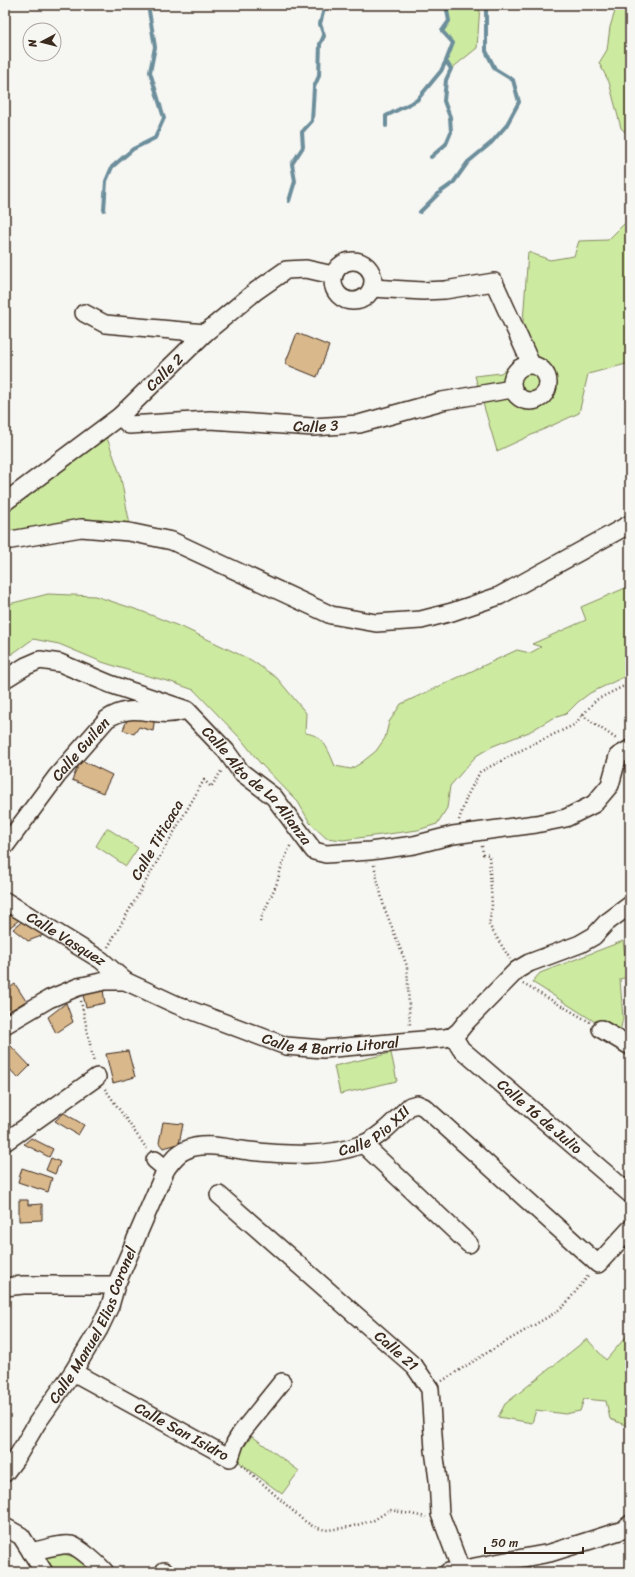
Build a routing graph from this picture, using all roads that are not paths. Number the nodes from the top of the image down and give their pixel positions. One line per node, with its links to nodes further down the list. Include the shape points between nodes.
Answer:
1 (333, 275): 2 (street, via 346,262 359,262 372,276); 2 (street, via 334,289 343,300 356,302 368,295); 4 (street, Calle 2, via 306,269 286,270)
2 (372, 288): 5 (street, via 445,290 494,282)
3 (84, 313): 4 (street, via 105,324)
4 (205, 333): 7 (street, Calle 2)
5 (531, 364): 6 (street, via 515,371); 6 (street, via 542,369 548,380 548,386 542,396 525,401)
6 (512, 389): 7 (street, Calle 3, via 442,401 359,424 313,427 210,420 129,425)
7 (120, 416): 8 (street, Calle 2)
8 (5, 502)
9 (630, 524): 10 (street, via 499,596 421,620 376,623 331,615 172,541 129,532 81,528)
10 (5, 541)
11 (5, 679): 12 (street, Calle Alto de La Alianza, via 40,660 60,663 110,684)
12 (187, 710): 13 (street, Calle Alto de La Alianza, via 226,751 241,772 274,797 314,851 326,854 414,845 453,835 566,818 594,804 610,785 618,756); 14 (street, Calle Guilen, via 168,714 132,709 117,712 107,719 57,776)
13 (627, 747)
14 (5, 846)
15 (5, 901): 17 (street, Calle Vasquez, via 101,960)
16 (630, 905): 20 (street, via 606,923 594,936 535,961 514,974)
17 (125, 981): 18 (street, Calle 4 Barrio Litoral, via 104,981 78,987 49,999); 20 (street, Calle 4 Barrio Litoral, via 177,1005 286,1046 324,1049)
18 (5, 1025)
19 (601, 1029): 21 (street)
20 (453, 1036): 26 (street, Calle 16 de Julio, via 462,1049)
21 (630, 1046)
22 (97, 1078): 23 (street)
23 (5, 1142)
24 (363, 1144): 25 (street, Calle Pio XII, via 322,1154 268,1153 198,1146); 28 (street, Calle Pio XII, via 377,1137 410,1106 417,1104 424,1107 598,1264); 29 (street)
25 (160, 1164): 30 (street, Calle Manuel Elias Coronel)
26 (630, 1194)
27 (218, 1195): 40 (street, Calle 21, via 415,1367 430,1389 440,1514)
28 (630, 1228)
29 (469, 1244)
30 (116, 1285): 31 (street); 32 (street, Calle Manuel Elias Coronel, via 99,1329)
31 (5, 1287)
32 (73, 1372): 33 (street, Calle San Isidro, via 230,1458 241,1433); 34 (street, Calle Manuel Elias Coronel)
33 (282, 1382)
34 (5, 1473)
35 (630, 1513): 38 (street)
36 (630, 1524): 38 (street, via 623,1530)
37 (5, 1527): 39 (street, via 21,1536)
38 (604, 1536): 40 (street, via 550,1553)
39 (31, 1552): 41 (street); 42 (street, via 71,1545 96,1562)
40 (455, 1571)
41 (44, 1572)
42 (105, 1572)

